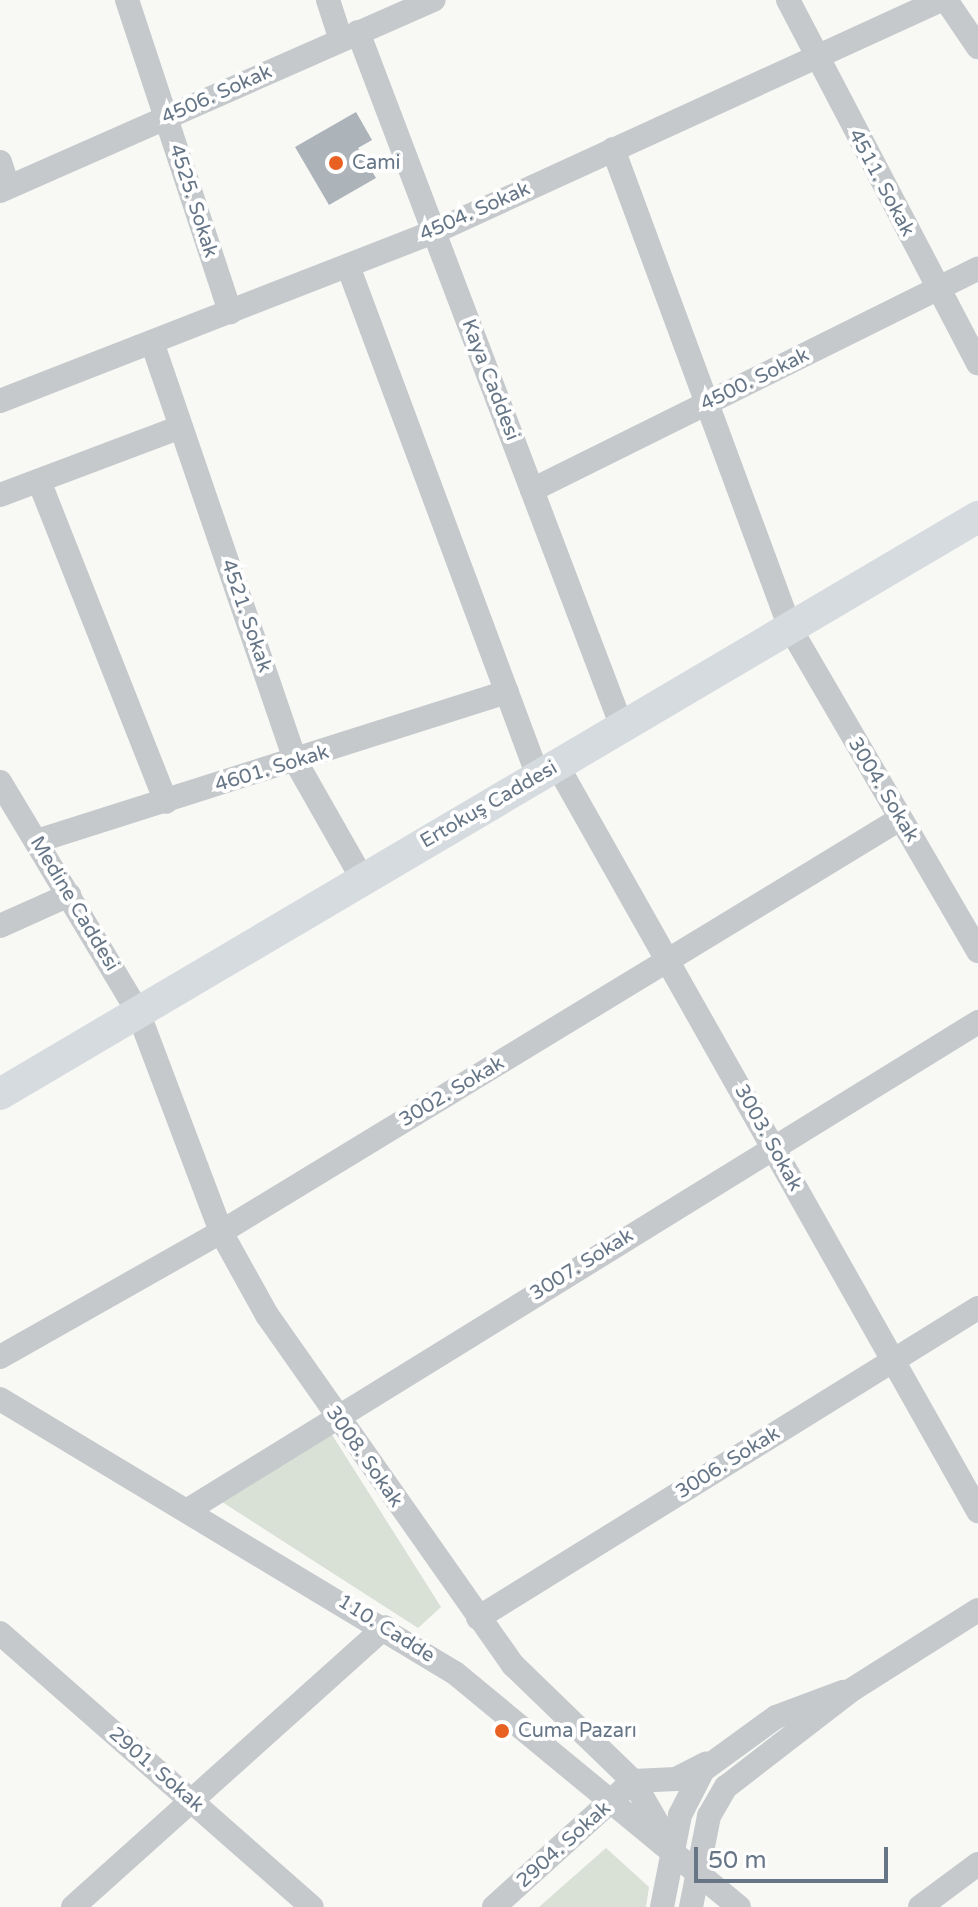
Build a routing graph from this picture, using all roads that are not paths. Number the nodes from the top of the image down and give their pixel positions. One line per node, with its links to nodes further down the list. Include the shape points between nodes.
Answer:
1 (127, 0): 9 (street, 4525. Sokak)
2 (328, 0): 6 (street, Kaya Caddesi)
3 (434, 0): 6 (street, 4506. Sokak)
4 (788, 0): 8 (street, 4511. Sokak)
5 (943, 0): 7 (street); 8 (street, 4504. Sokak)
6 (350, 36): 9 (street, 4506. Sokak); 13 (street, Kaya Caddesi)
7 (978, 47)
8 (813, 56): 10 (street, 4504. Sokak); 16 (street, 4511. Sokak)
9 (166, 117): 12 (street, 4506. Sokak); 17 (street, 4525. Sokak)
10 (613, 149): 13 (street, 4504. Sokak); 21 (street, 3004. Sokak)
11 (0, 162): 12 (street)
12 (4, 189)
13 (434, 232): 14 (street, 4504. Sokak); 24 (street, Kaya Caddesi)
14 (348, 266): 17 (street, 4504. Sokak); 28 (street, 3003. Sokak)
15 (978, 269): 16 (street, 4500. Sokak)
16 (939, 290): 19 (street, 4511. Sokak); 21 (street, 4500. Sokak)
17 (230, 312): 18 (street, 4504. Sokak)
18 (152, 342): 20 (street, 4504. Sokak); 22 (street, 4521. Sokak)
19 (978, 363)
20 (0, 401)
21 (713, 401): 24 (street, 4500. Sokak); 27 (street, 3004. Sokak)
22 (181, 427): 23 (street); 30 (street, 4521. Sokak)
23 (39, 481): 25 (street); 34 (street)
24 (532, 490): 29 (street, Kaya Caddesi)
25 (0, 495)
26 (978, 517): 27 (main road, Ertokuş Caddesi)
27 (790, 628): 29 (main road, Ertokuş Caddesi); 35 (street, 3004. Sokak)
28 (507, 692): 30 (street, 4601. Sokak); 32 (street, 3003. Sokak)
29 (622, 727): 32 (main road, Ertokuş Caddesi)
30 (296, 762): 34 (street, 4601. Sokak); 37 (street, 4521. Sokak)
31 (0, 763): 33 (street, Medine Caddesi)
32 (548, 771): 37 (main road, Ertokuş Caddesi); 42 (street, 3003. Sokak)
33 (3, 791): 36 (street, Medine Caddesi)
34 (166, 802): 36 (street, 4601. Sokak)
35 (900, 819): 39 (street, 3004. Sokak); 42 (street, 3002. Sokak)
36 (37, 841): 38 (street, Medine Caddesi)
37 (363, 880): 43 (main road, Ertokuş Caddesi)
38 (69, 895): 40 (street); 43 (street, Medine Caddesi)
39 (969, 915): 41 (street, 3004. Sokak)
40 (0, 926)
41 (978, 951)
42 (668, 960): 46 (street, 3003. Sokak); 47 (street, 3002. Sokak)
43 (138, 1012): 45 (main road, Ertokuş Caddesi); 47 (street, 3008. Sokak)
44 (978, 1022): 46 (street, 3007. Sokak)
45 (0, 1094)
46 (773, 1148): 50 (street, 3003. Sokak); 52 (street, 3007. Sokak)
47 (221, 1232): 49 (street, 3002. Sokak); 52 (street, 3008. Sokak)
48 (978, 1308): 50 (street, 3006. Sokak)
49 (0, 1357)
50 (893, 1361): 54 (street, 3003. Sokak); 56 (street, 3006. Sokak)
51 (0, 1399): 53 (street, 110. Cadde)
52 (335, 1417): 53 (street, 3007. Sokak); 56 (street, 3008. Sokak)
53 (188, 1510): 57 (street, 110. Cadde)
54 (978, 1511)
55 (978, 1610): 59 (street)
56 (478, 1618): 61 (street, 3008. Sokak, via 535,1688)
57 (385, 1627): 62 (street, 110. Cadde, via 484,1693); 63 (street)
58 (0, 1633): 63 (street, 2901. Sokak)
59 (853, 1689): 60 (street, via 776,1717); 66 (street, via 726,1787 709,1816)
60 (718, 1757): 61 (street, via 676,1779); 64 (street, via 685,1797)
61 (633, 1781): 62 (street, 2904. Sokak); 64 (street, 3008. Sokak)
62 (614, 1800): 64 (street, 110. Cadde); 69 (street, 2904. Sokak)
63 (191, 1801): 67 (street); 68 (street, 2901. Sokak)
64 (673, 1850): 66 (street, 110. Cadde); 70 (street)
65 (978, 1864): 73 (street)
66 (698, 1871): 71 (street); 72 (street, 110. Cadde)
67 (73, 1907)
68 (312, 1907)
69 (494, 1907)
70 (662, 1907)
71 (691, 1907)
72 (739, 1907)
73 (920, 1907)

